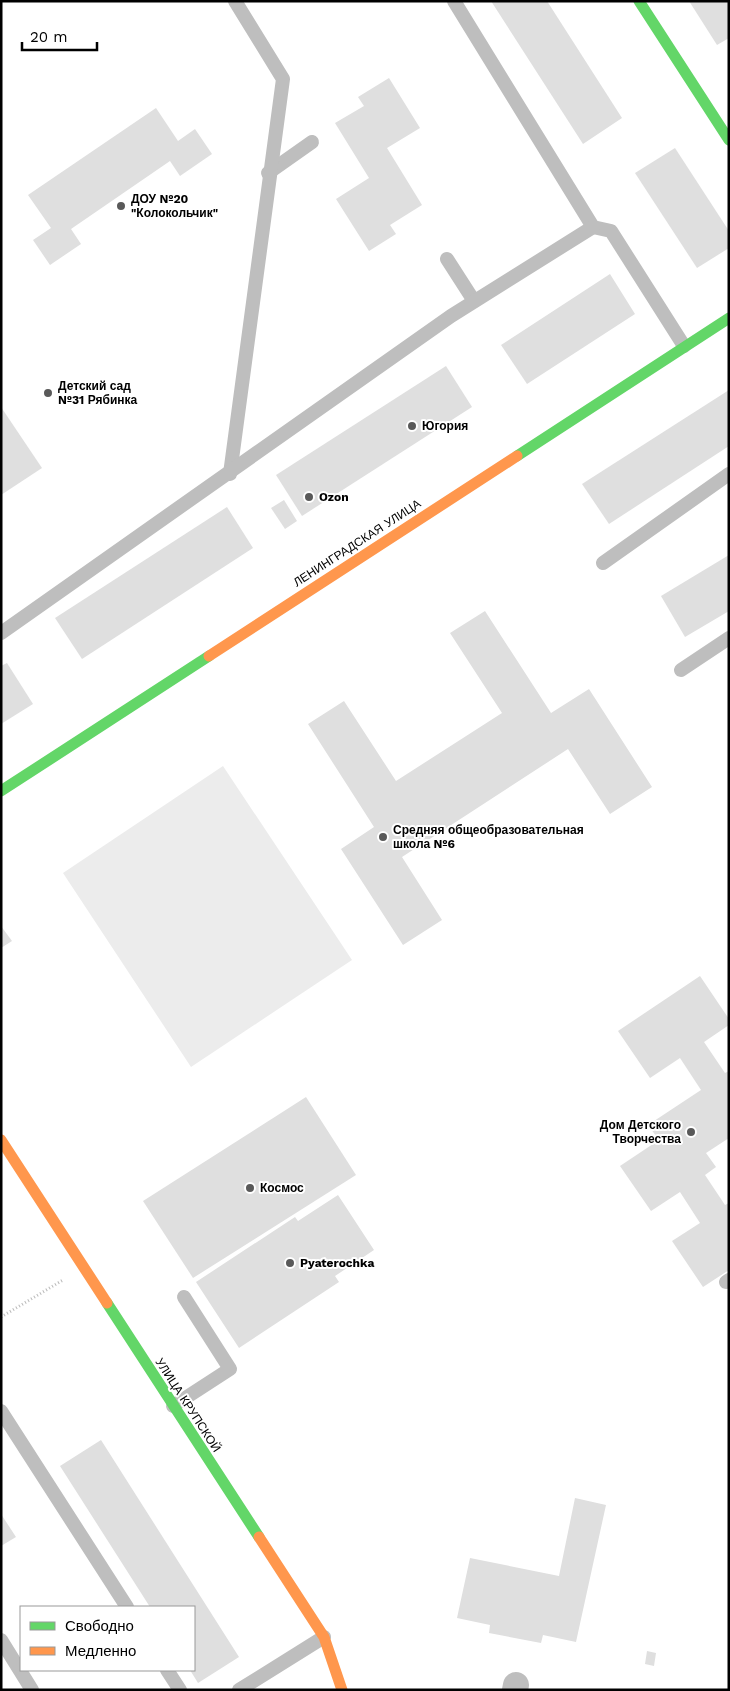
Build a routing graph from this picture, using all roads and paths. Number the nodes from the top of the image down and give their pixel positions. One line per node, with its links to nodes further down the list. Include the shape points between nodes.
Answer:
1 (235, 1): 6 (lane, via 283,78)
2 (454, 1): 7 (lane)
3 (639, 1): 4 (street)
4 (729, 140)
5 (312, 142): 6 (lane)
6 (268, 173): 12 (lane)
7 (593, 227): 9 (lane); 11 (lane, via 611,231)
8 (447, 259): 9 (lane)
9 (474, 301): 12 (lane)
10 (729, 318): 11 (street, ЛЕНИНГРАДСКАЯ УЛИЦА)
11 (684, 346): 18 (street, ЛЕНИНГРАДСКАЯ УЛИЦА)
12 (230, 474): 15 (lane)
13 (729, 474): 14 (lane)
14 (603, 563)
15 (1, 633)
16 (729, 638): 17 (lane)
17 (681, 670)
18 (1, 791)
19 (1, 1140): 20 (street, УЛИЦА КРУПСКОЙ)
20 (83, 1268): 22 (path); 23 (street, УЛИЦА КРУПСКОЙ)
21 (184, 1297): 23 (lane, via 230,1369)
22 (1, 1317)
23 (172, 1406): 26 (street, УЛИЦА КРУПСКОЙ)
24 (1, 1411): 25 (lane)
25 (126, 1606)
26 (324, 1638): 33 (lane); 34 (street, УЛИЦА КРУПСКОЙ)
27 (1, 1640): 29 (lane)
28 (20, 1671): 31 (lane)
29 (20, 1671)
30 (168, 1671): 32 (lane)
31 (32, 1690)
32 (180, 1690)
33 (239, 1690)
34 (342, 1690)

